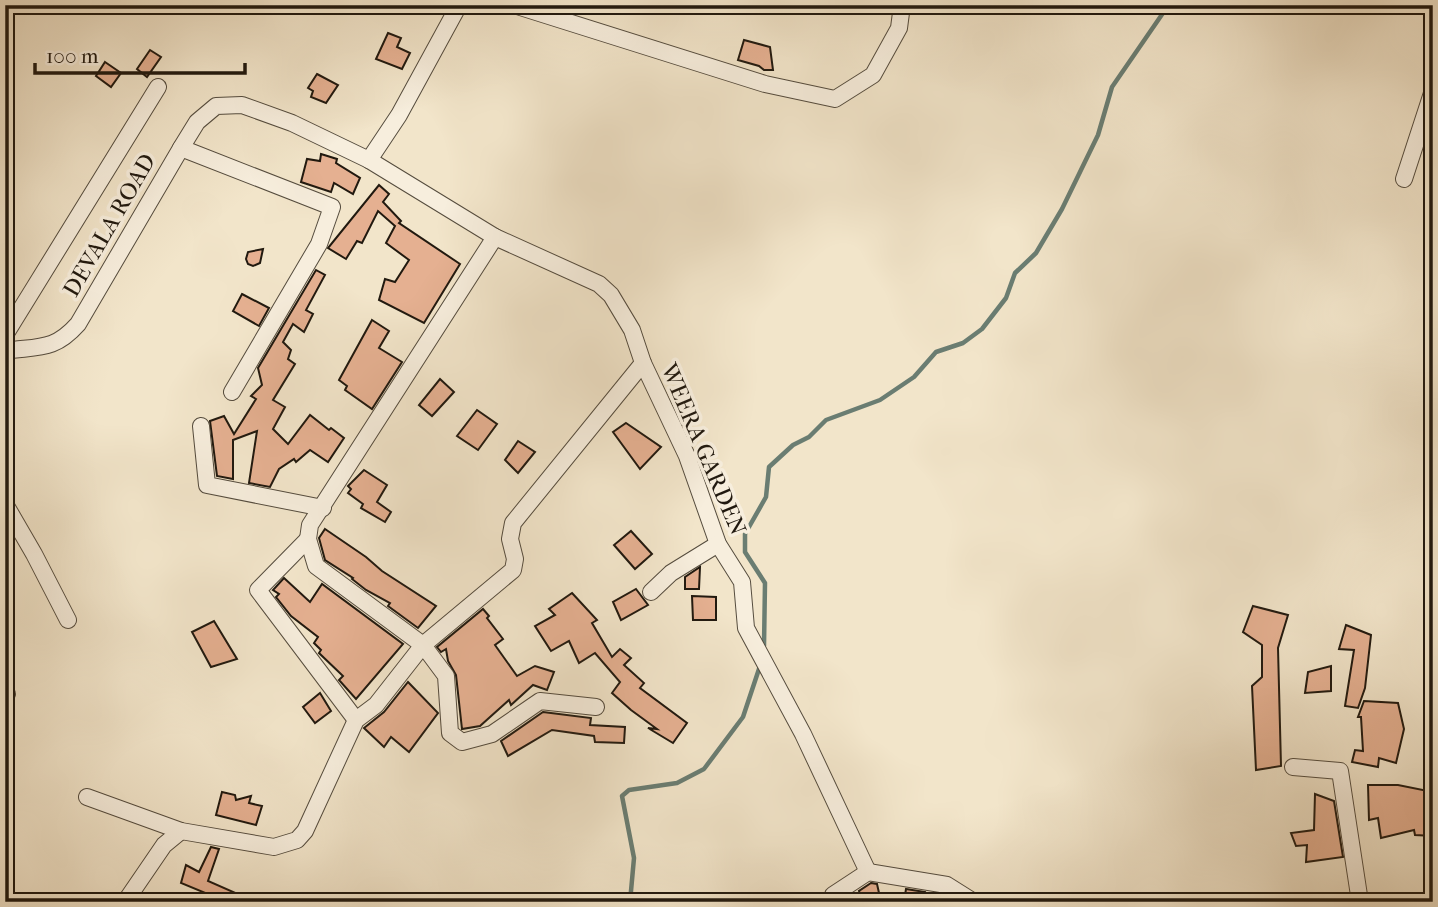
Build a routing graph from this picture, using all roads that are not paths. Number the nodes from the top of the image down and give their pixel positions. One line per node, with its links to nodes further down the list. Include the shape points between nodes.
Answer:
1 (459, 5): 7 (street)
2 (514, 5): 3 (street, via 765,84 835,99 873,75 899,28)
3 (902, 5)
4 (158, 87): 10 (street)
5 (1433, 90): 8 (street)
6 (181, 148): 7 (street, WEERA GARDEN, via 197,122 216,106 242,105); 11 (street, DEVALA ROAD, via 78,324 55,344); 13 (street, DEVALA ROAD, via 332,207 319,244)
7 (369, 160): 9 (street, WEERA GARDEN)
8 (1404, 179)
9 (495, 237): 12 (street, WEERA GARDEN, via 599,284 632,330); 16 (street)
10 (5, 335)
11 (5, 351)
12 (643, 363): 18 (street, WEERA GARDEN, via 688,456); 21 (street, via 513,523 513,570)
13 (232, 392)
14 (201, 426): 16 (street, via 208,485)
15 (5, 504): 20 (street)
16 (323, 508): 17 (street, via 310,525)
17 (308, 539): 21 (street, via 316,566); 23 (street, via 258,590)
18 (718, 544): 19 (street, via 671,573); 27 (street, WEERA GARDEN, via 742,582 746,628 803,734)
19 (651, 592)
20 (68, 620)
21 (423, 645): 22 (street, via 446,676 450,733 462,742 492,734 540,701); 23 (street, via 376,705)
22 (596, 707)
23 (356, 720): 26 (street, via 297,840 274,847)
24 (1293, 767): 31 (street, via 1340,771)
25 (87, 797): 26 (street)
26 (181, 831): 29 (street, via 164,845)
27 (867, 872): 28 (street); 30 (street, via 947,886)
28 (830, 900)
29 (125, 902)
30 (974, 902)
31 (1360, 902)

